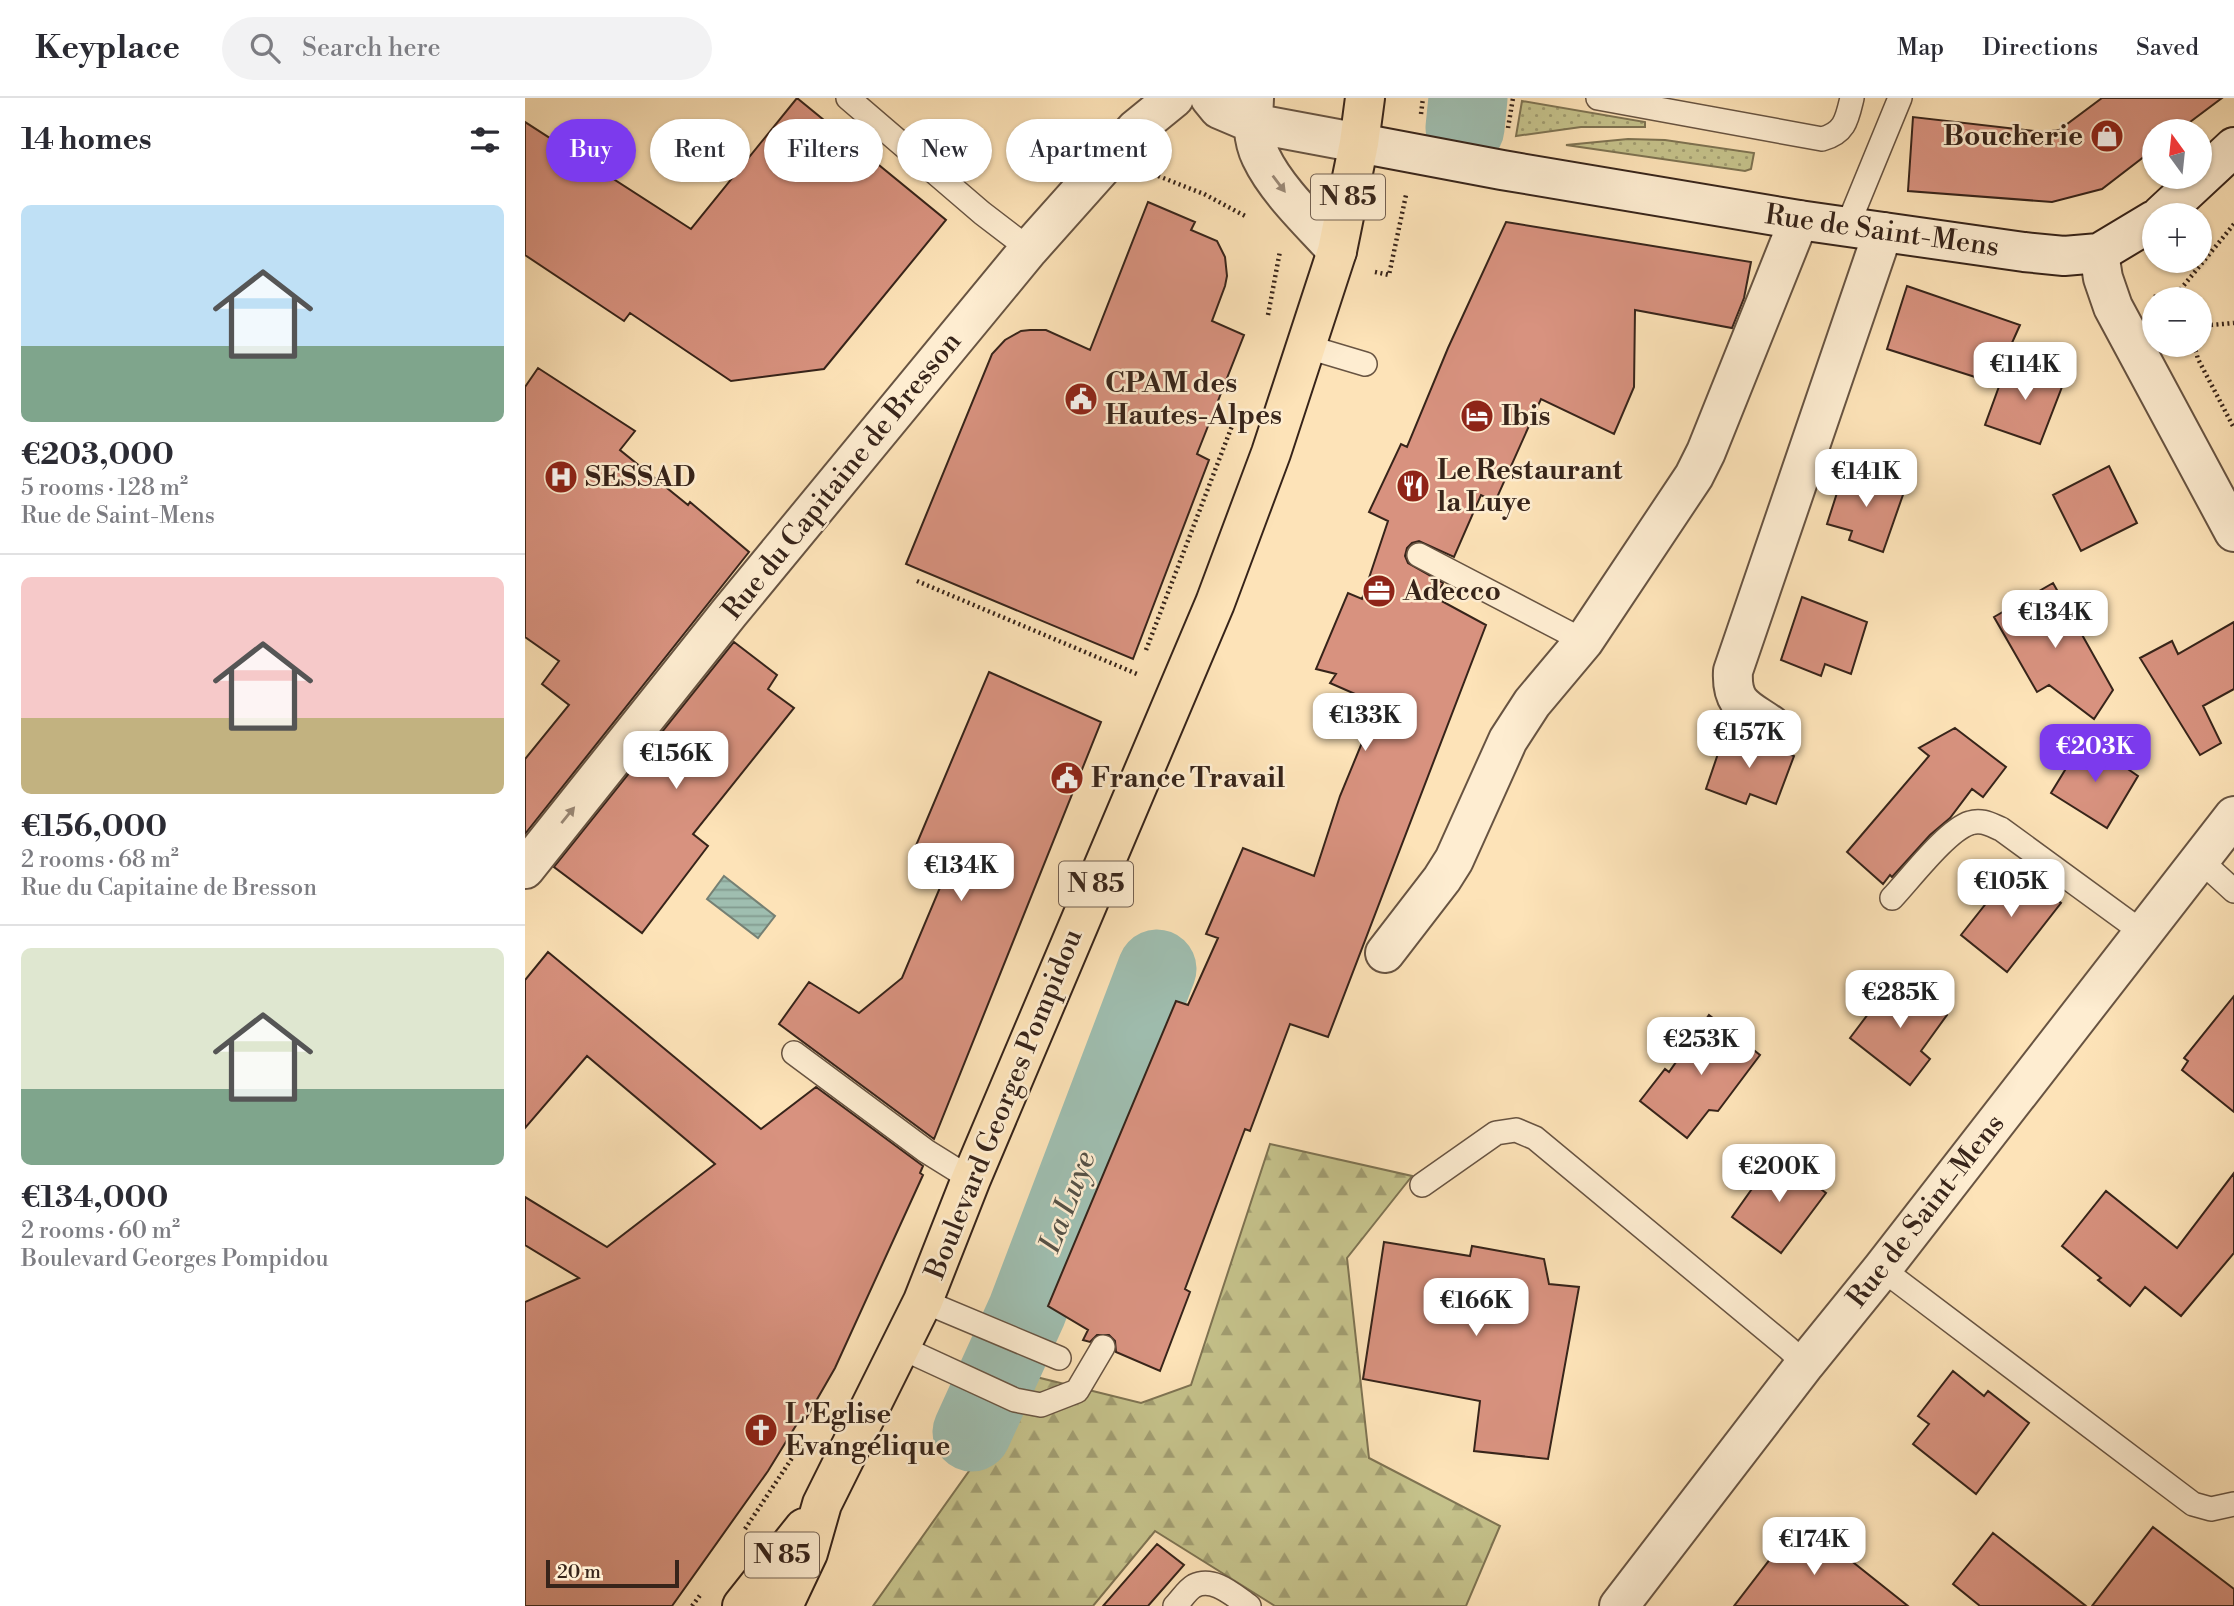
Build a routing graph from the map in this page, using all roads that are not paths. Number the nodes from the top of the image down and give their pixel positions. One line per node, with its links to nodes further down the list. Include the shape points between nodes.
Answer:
1 (848, 98): 15 (lane)
2 (1174, 98): 15 (street, Rue du Capitaine de Bresson, via 1136,129)
3 (1210, 98): 8 (street, via 1219,109)
4 (1365, 98): 9 (main road, N 85)
5 (1598, 98): 6 (lane, via 1822,139 1834,136 1845,124)
6 (1852, 98)
7 (1900, 98): 14 (lane)
8 (1253, 110): 9 (street); 16 (street, one-way to 16, via 1261,158 1280,187)
9 (1359, 143): 12 (street, Rue de Saint-Mens); 16 (main road, Boulevard Georges Pompidou / N 85)
10 (2234, 147): 11 (street)
11 (2174, 203)
12 (1799, 220): 14 (street, Rue de Saint-Mens); 22 (street, via 1694,476)
13 (2142, 227): 17 (street)
14 (1865, 230): 17 (street, Rue de Saint-Mens, via 2064,256); 23 (street, via 1733,671 1737,701)
15 (1029, 250): 26 (street, Rue du Capitaine de Bresson, one-way to 15)
16 (1337, 251): 18 (main road, Boulevard Georges Pompidou / N 85)
17 (2099, 253): 20 (street, via 2113,307)
18 (1308, 347): 19 (lane); 32 (main road, Boulevard Georges Pompidou / N 85, via 1215,603)
19 (1366, 364)
20 (2234, 532)
21 (1419, 555): 22 (lane)
22 (1584, 641): 30 (street, via 1508,740 1454,860)
23 (1772, 726)
24 (2234, 816): 25 (street, Rue de Saint-Mens)
25 (2200, 860): 27 (lane); 29 (street, Rue de Saint-Mens)
26 (525, 869)
27 (2234, 891)
28 (1892, 898): 29 (lane, via 1951,834 1971,822 1985,822)
29 (2142, 932): 34 (street, Rue de Saint-Mens)
30 (1385, 953)
31 (794, 1053): 32 (lane)
32 (971, 1178): 35 (main road, Boulevard Georges Pompidou / N 85)
33 (1422, 1185): 39 (lane, via 1496,1133 1516,1130 1535,1138)
34 (1882, 1269): 39 (street, Rue de Saint-Mens); 41 (lane, via 2193,1504 2211,1509)
35 (923, 1301): 37 (main road, Boulevard Georges Pompidou / N 85); 38 (lane)
36 (1103, 1347): 37 (lane, via 1077,1391 1041,1405 1015,1400)
37 (900, 1348): 40 (main road, Boulevard Georges Pompidou / N 85)
38 (1050, 1355)
39 (1805, 1364): 46 (street, Rue de Saint-Mens)
40 (822, 1504): 42 (main road, Boulevard Georges Pompidou / N 85); 43 (main road, Boulevard Georges Pompidou / N 85, via 808,1553)
41 (2234, 1504)
42 (742, 1606)
43 (783, 1606)
44 (1175, 1606): 45 (lane, via 1192,1587 1204,1583 1216,1585)
45 (1249, 1606)
46 (1619, 1606)

